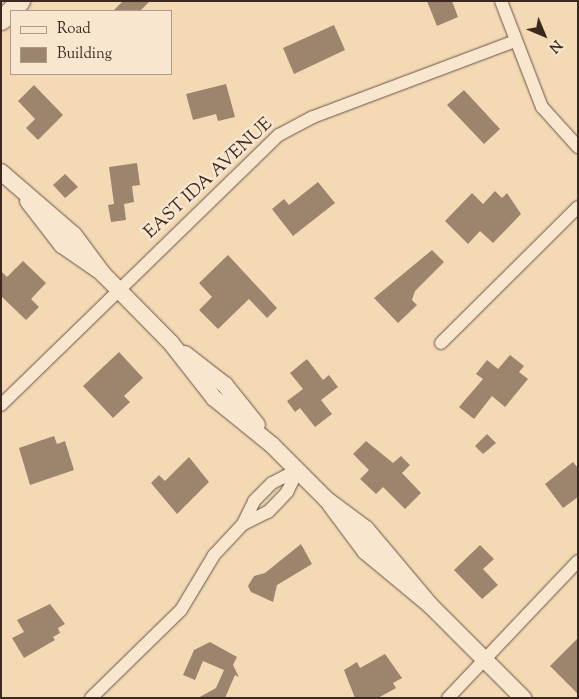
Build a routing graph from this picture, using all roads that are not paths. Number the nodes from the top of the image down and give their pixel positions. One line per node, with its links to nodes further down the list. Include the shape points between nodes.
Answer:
1 (20, 1): 3 (main road)
2 (501, 1): 6 (street)
3 (11, 10)
4 (10, 11): 5 (main road)
5 (1, 20)
6 (515, 41): 7 (street, via 542,107); 10 (street, EAST IDA AVENUE, via 288,128 255,155)
7 (578, 147)
8 (1, 172): 10 (street, via 23,193 62,244)
9 (578, 207): 11 (street)
10 (118, 289): 12 (street, EAST IDA AVENUE); 13 (street, via 171,344 225,385 272,445)
11 (441, 343)
12 (1, 405)
13 (298, 470): 14 (street, via 263,491); 14 (street, via 287,492 268,512); 16 (street, via 327,500 366,552 430,605)
14 (243, 524): 17 (street, via 214,555 181,610)
15 (578, 561): 16 (street)
16 (483, 658): 18 (street); 19 (street)
17 (91, 698)
18 (448, 698)
19 (522, 698)

